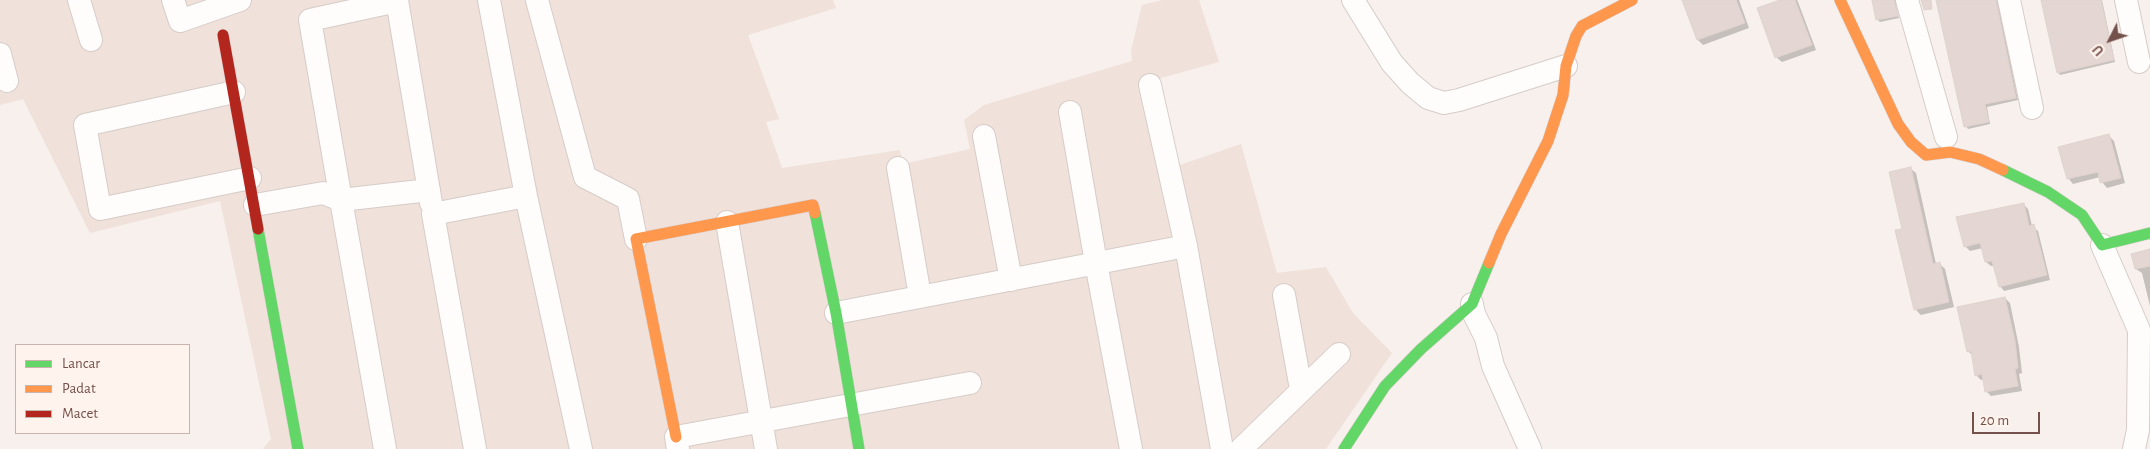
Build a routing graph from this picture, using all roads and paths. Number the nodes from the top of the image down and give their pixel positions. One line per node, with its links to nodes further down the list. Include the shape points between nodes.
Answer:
1 (79, 0): 14 (street)
2 (173, 0): 3 (street, via 180,21)
3 (240, 0)
4 (489, 0): 28 (street)
5 (537, 0): 34 (street, via 585,177 628,199)
6 (1353, 0): 17 (street, via 1392,64 1428,98 1444,103)
7 (1632, 0): 17 (street, via 1582,26)
8 (1840, 0): 35 (street, via 1898,124 1910,142 1926,155 1950,152 1979,159 2048,192 2082,215)
9 (1907, 0): 24 (street)
10 (2009, 0): 21 (street)
11 (2126, 0): 16 (street)
12 (397, 1): 27 (street); 29 (street, via 310,20)
13 (223, 35): 20 (street)
14 (91, 40)
15 (0, 54): 18 (street)
16 (2139, 62)
17 (1566, 66): 41 (street, via 1563,95 1548,141 1500,234)
18 (7, 81)
19 (1150, 85): 36 (street)
20 (234, 92): 26 (street); 26 (street, via 85,125 100,209)
21 (2032, 108)
22 (1070, 112): 37 (street)
23 (984, 136): 38 (street)
24 (1946, 137)
25 (898, 168): 40 (street)
26 (250, 178): 30 (street)
27 (429, 190): 29 (street); 31 (street)
28 (526, 196): 31 (street); 52 (street)
29 (341, 200): 30 (street, via 323,193); 50 (street)
30 (255, 205): 49 (street)
31 (433, 214): 51 (street)
32 (727, 222): 34 (street); 42 (street, via 813,204); 47 (street)
33 (2150, 233): 35 (street)
34 (636, 239): 48 (street)
35 (2102, 245): 60 (street, via 2139,330 2138,430)
36 (1186, 246): 37 (street); 56 (street)
37 (1096, 263): 38 (street); 55 (street)
38 (1011, 280): 40 (street)
39 (1284, 295): 45 (street)
40 (920, 296): 42 (street)
41 (1472, 304): 58 (street, via 1420,349 1385,386); 59 (street, via 1494,366)
42 (836, 312): 46 (street)
43 (1339, 354): 45 (street)
44 (970, 383): 46 (street)
45 (1301, 390): 57 (street)
46 (851, 404): 47 (street); 54 (street)
47 (760, 421): 48 (street); 53 (street)
48 (677, 443)
49 (298, 449)
50 (385, 449)
51 (475, 449)
52 (581, 449)
53 (766, 449)
54 (859, 449)
55 (1131, 449)
56 (1222, 449)
57 (1241, 449)
58 (1344, 449)
59 (1530, 449)
60 (2134, 449)

